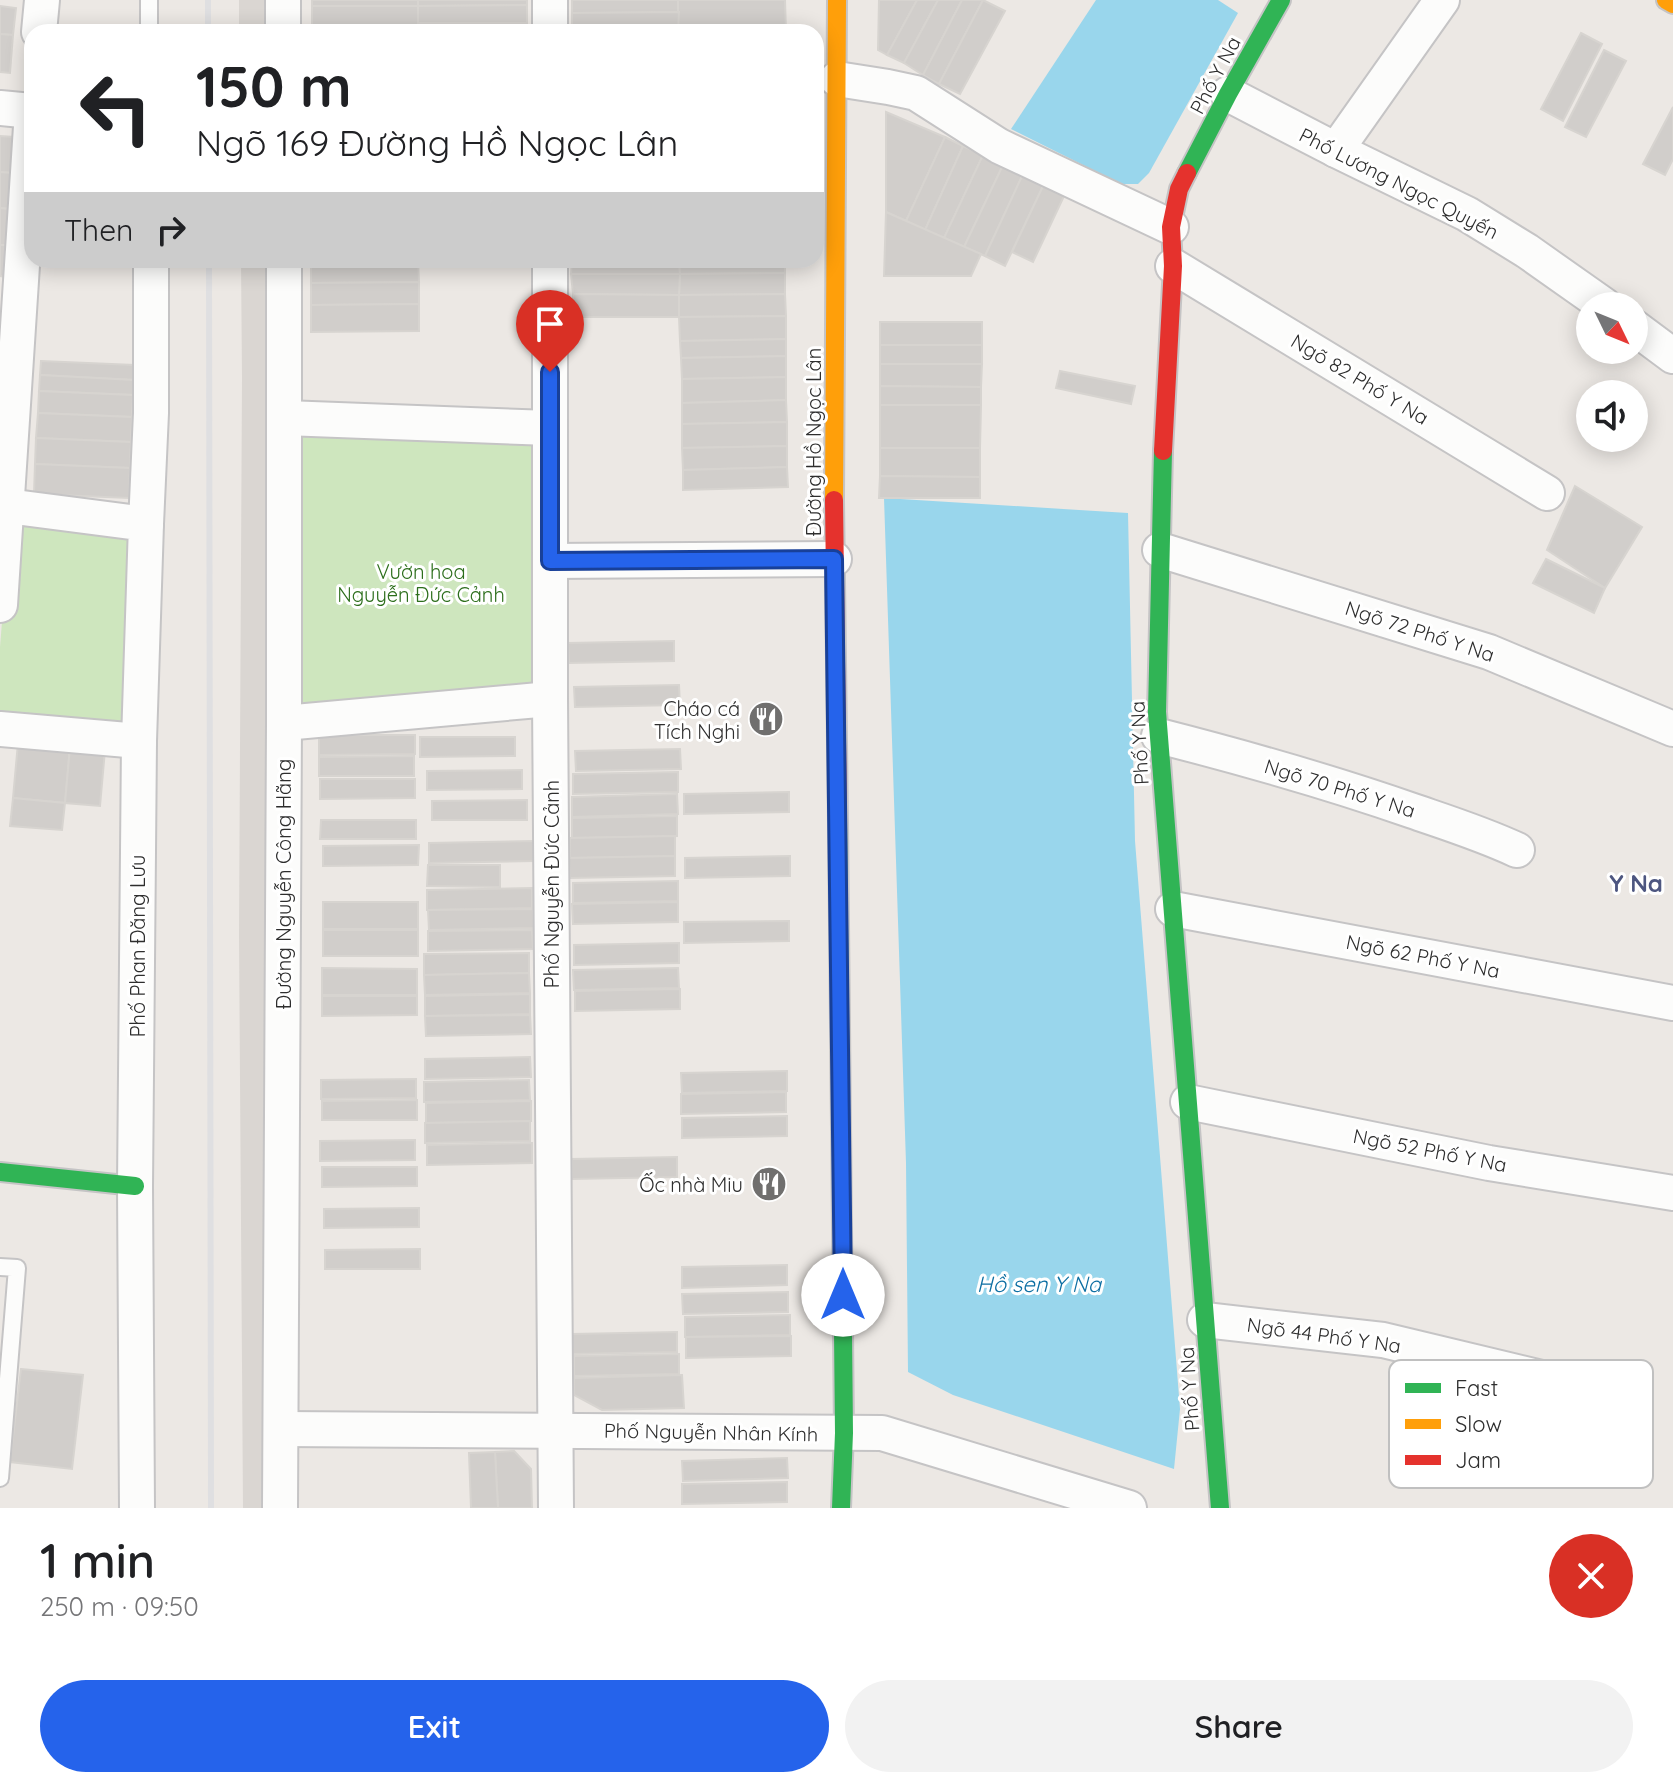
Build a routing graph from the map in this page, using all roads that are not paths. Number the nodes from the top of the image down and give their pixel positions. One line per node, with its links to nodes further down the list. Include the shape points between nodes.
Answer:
1 (42, 0): 10 (street)
2 (149, 0): 11 (lane)
3 (283, 0): 12 (street)
4 (550, 0): 13 (street)
5 (837, 0): 14 (street, Đường Hồ Ngọc Lân)
6 (1281, 0): 15 (street, Phố Y Na)
7 (1442, 0): 18 (street)
8 (1666, 0): 9 (street)
9 (1673, 4)
10 (40, 24)
11 (149, 24)
12 (283, 24)
13 (550, 24)
14 (837, 79): 19 (street, via 916,93 999,146); 34 (street, Đường Hồ Ngọc Lân)
15 (1228, 94): 18 (street, Phố Lương Ngọc Quyến); 19 (street, Phố Y Na, via 1179,189)
16 (0, 108): 17 (street)
17 (24, 110)
18 (1336, 150): 25 (street, Phố Lương Ngọc Quyến, via 1467,214)
19 (1171, 227): 21 (street, Phố Y Na)
20 (24, 237): 31 (street)
21 (1173, 266): 30 (street, Ngõ 82 Phố Y Na); 33 (street, Phố Y Na)
22 (151, 268): 32 (street, Phố Phan Đăng Lưu)
23 (284, 268): 28 (street, Đường Nguyễn Công Hãng)
24 (550, 268): 29 (street, Phố Nguyễn Đức Cảnh)
25 (1585, 292)
26 (1648, 337): 27 (street)
27 (1673, 356)
28 (285, 418): 29 (street); 38 (street, Đường Nguyễn Công Hãng)
29 (550, 428): 35 (street, Phố Nguyễn Đức Cảnh)
30 (1547, 493)
31 (7, 506): 32 (street); 36 (street)
32 (146, 524): 42 (street, Phố Phan Đăng Lưu)
33 (1160, 550): 40 (street, Ngõ 72 Phố Y Na, via 1489,652); 41 (street, Phố Y Na)
34 (834, 559): 35 (street); 55 (street, Đường Hồ Ngọc Lân)
35 (550, 561): 37 (street, Phố Nguyễn Đức Cảnh)
36 (0, 605)
37 (550, 699): 38 (street); 54 (street, Phố Nguyễn Đức Cảnh)
38 (284, 723): 53 (street, Đường Nguyễn Công Hãng)
39 (0, 729): 42 (street)
40 (1673, 729)
41 (1159, 736): 43 (street, Ngõ 70 Phố Y Na, via 1358,791); 44 (street, Phố Y Na)
42 (139, 741): 48 (street, Phố Phan Đăng Lưu)
43 (1517, 850)
44 (1173, 909): 45 (street, Ngõ 62 Phố Y Na); 46 (street, Phố Y Na)
45 (1673, 1003)
46 (1188, 1102): 49 (street, Ngõ 52 Phố Y Na, via 1489,1163); 51 (street, Phố Y Na)
47 (0, 1172): 48 (street)
48 (135, 1186): 57 (street, Phố Phan Đăng Lưu)
49 (1673, 1193)
50 (0, 1267): 56 (lane, via 17,1268)
51 (1205, 1320): 52 (street, Ngõ 44 Phố Y Na, via 1383,1340); 62 (street, Phố Y Na)
52 (1466, 1360)
53 (282, 1429): 54 (street, Phố Nguyễn Nhân Kính); 58 (street, Đường Nguyễn Công Hãng)
54 (555, 1430): 55 (street, Phố Nguyễn Nhân Kính); 59 (street, Phố Nguyễn Đức Cảnh)
55 (844, 1433): 60 (street, Đường Hồ Ngọc Lân); 61 (street, Phố Nguyễn Nhân Kính, via 882,1433)
56 (0, 1478)
57 (137, 1508)
58 (280, 1508)
59 (556, 1508)
60 (841, 1508)
61 (1129, 1508)
62 (1220, 1508)

